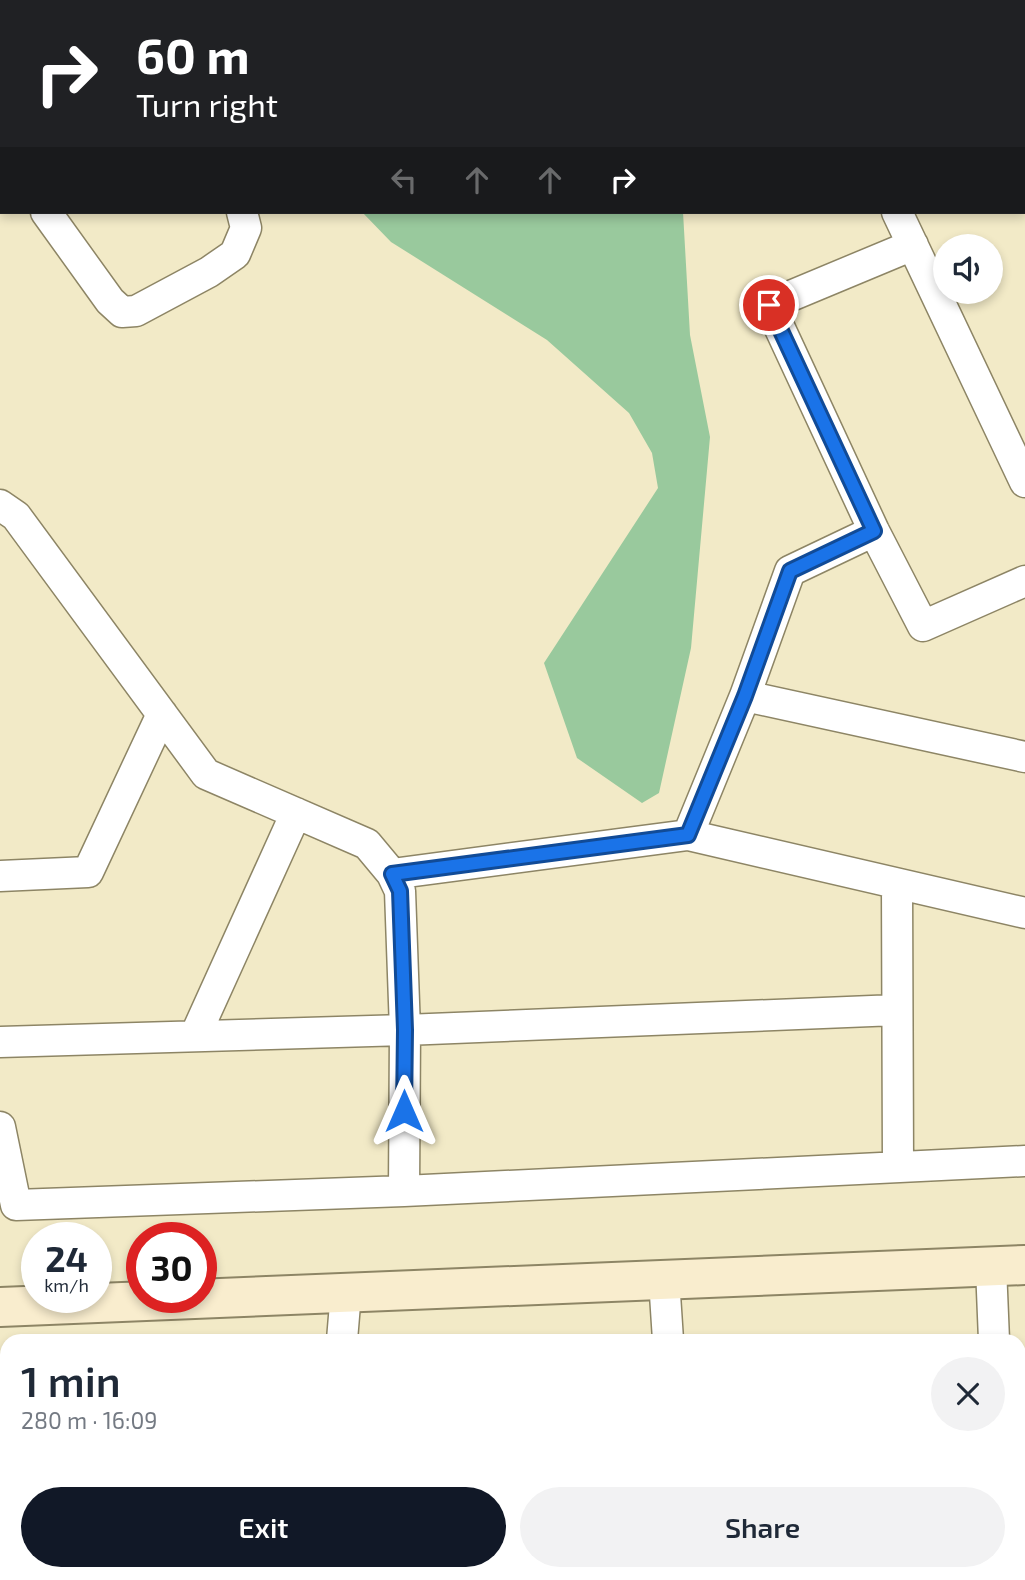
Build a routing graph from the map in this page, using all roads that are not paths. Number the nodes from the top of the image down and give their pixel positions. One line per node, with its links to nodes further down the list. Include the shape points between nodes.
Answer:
1 (47, 214): 2 (street, via 122,312 136,311 235,254 246,228)
2 (242, 214)
3 (898, 214): 4 (street)
4 (913, 245): 5 (street); 7 (street, via 769,305)
5 (1025, 482)
6 (0, 505): 10 (street, via 16,516)
7 (874, 531): 8 (street, via 923,626); 9 (street, via 790,571)
8 (1025, 581)
9 (745, 696): 11 (street); 13 (street)
10 (162, 715): 12 (street, via 206,774); 15 (street, via 88,872)
11 (1025, 757)
12 (296, 813): 14 (street, via 367,844); 20 (street)
13 (688, 835): 14 (street); 16 (street)
14 (392, 874): 19 (street, via 400,891)
15 (0, 876)
16 (897, 884): 17 (street); 18 (street)
17 (1025, 913)
18 (896, 1010): 19 (street); 24 (street)
19 (405, 1030): 20 (street); 25 (street)
20 (195, 1036): 21 (street)
21 (0, 1042)
22 (0, 1127): 25 (street, via 16,1205)
23 (1025, 1161): 24 (street)
24 (898, 1166): 25 (street)
25 (404, 1191)
26 (1008, 1266): 27 (street); 32 (street)
27 (664, 1279): 28 (street); 31 (street)
28 (346, 1292): 29 (street); 30 (street)
29 (0, 1307)
30 (342, 1334)
31 (668, 1334)
32 (995, 1334)

